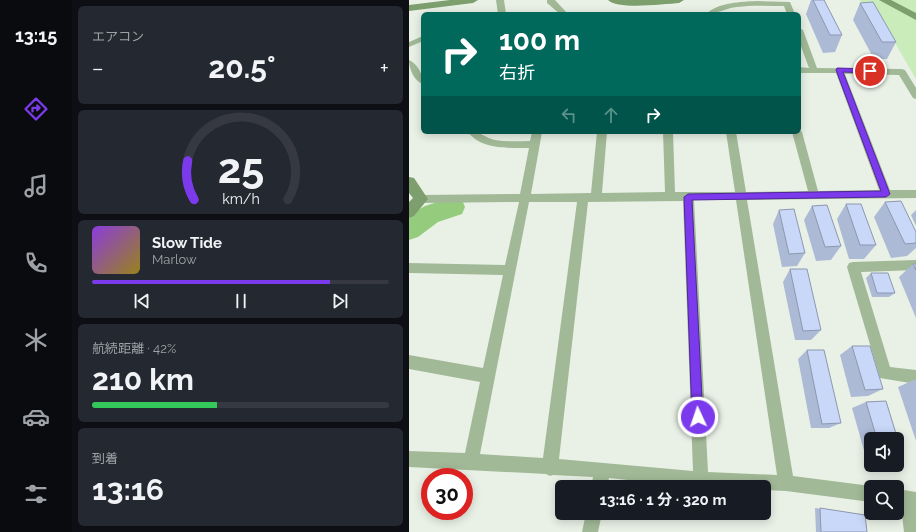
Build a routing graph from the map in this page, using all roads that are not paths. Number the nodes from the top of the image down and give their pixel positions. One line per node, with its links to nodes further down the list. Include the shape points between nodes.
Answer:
1 (473, 0): 7 (street)
2 (500, 0): 9 (street)
3 (551, 0): 10 (street)
4 (613, 0): 5 (street, via 634,3)
5 (679, 0)
6 (884, 0): 13 (street)
7 (443, 2): 8 (street)
8 (409, 8)
9 (501, 12)
10 (562, 12)
11 (715, 12): 12 (street, via 733,5 764,4 787,4)
12 (790, 12)
13 (916, 17)
14 (801, 37): 19 (street)
15 (421, 39): 16 (street)
16 (409, 45)
17 (409, 63): 21 (street)
18 (801, 70): 19 (street)
19 (814, 70): 20 (street)
20 (839, 70): 23 (street, via 902,72); 32 (street)
21 (412, 71): 22 (street)
22 (421, 79)
23 (916, 96)
24 (475, 134): 30 (street, via 492,144)
25 (537, 134): 30 (street)
26 (602, 134): 38 (street)
27 (668, 134): 39 (street)
28 (731, 134): 35 (street)
29 (798, 134): 34 (street)
30 (534, 145): 36 (street)
31 (409, 182): 41 (street)
32 (886, 194): 33 (street); 34 (street)
33 (916, 194)
34 (814, 195): 35 (street)
35 (740, 196): 40 (street); 56 (street)
36 (525, 197): 37 (street); 41 (street); 45 (street)
37 (583, 197): 38 (street); 51 (street)
38 (597, 197): 39 (street)
39 (670, 197): 40 (street)
40 (688, 197): 54 (street)
41 (421, 199): 42 (street)
42 (409, 212)
43 (916, 265): 48 (street, via 853,268 885,373)
44 (411, 268): 45 (street)
45 (510, 270): 47 (street)
46 (409, 362): 47 (street)
47 (488, 376): 50 (street)
48 (916, 378)
49 (409, 459): 50 (street)
50 (471, 462): 51 (street)
51 (551, 468): 52 (street)
52 (603, 470): 53 (street); 54 (street)
53 (601, 480)
54 (701, 480)
55 (771, 482): 56 (street)
56 (786, 482): 57 (street)
57 (864, 493)
58 (907, 499): 61 (street)
59 (593, 520): 60 (street)
60 (590, 532)
61 (912, 532)

